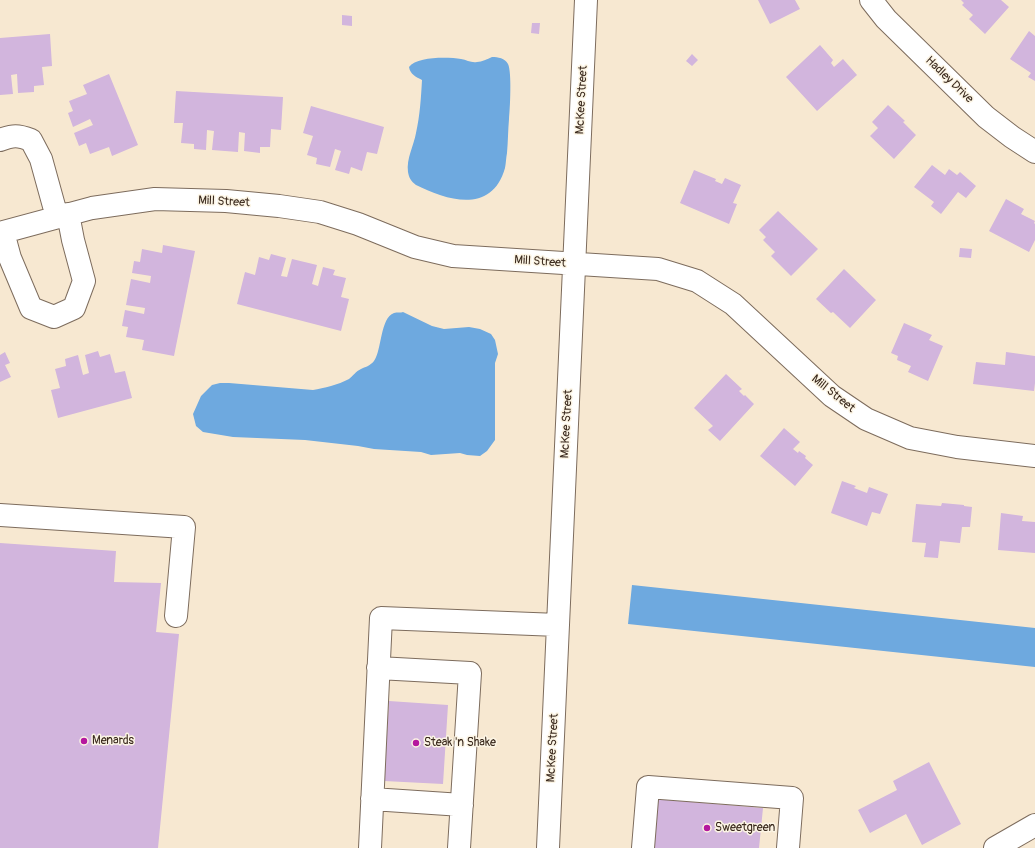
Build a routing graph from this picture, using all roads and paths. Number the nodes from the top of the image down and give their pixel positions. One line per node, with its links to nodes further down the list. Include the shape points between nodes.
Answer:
1 (586, 0): 7 (street, McKee Street)
2 (871, 0): 4 (street, Hadley Drive, via 886,19 986,117)
3 (0, 140): 5 (street, via 22,136 31,140 41,159)
4 (1035, 152)
5 (62, 216): 6 (street, Mill Street); 6 (street, via 73,240 84,281 74,308 54,316 31,308); 7 (street, Mill Street, via 92,208 155,199 226,201 320,212 415,247 453,256)
6 (2, 232)
7 (574, 264): 8 (street, Mill Street, via 658,269 697,281 733,304 832,396 866,419 910,438 957,447); 11 (street, McKee Street)
8 (1035, 456)
9 (0, 514): 10 (street, via 184,527)
10 (176, 616)
11 (558, 625): 12 (street, via 381,618); 18 (street, McKee Street)
12 (378, 668): 13 (street); 14 (street, via 470,673)
13 (372, 799): 14 (street); 16 (street)
14 (462, 805): 17 (street)
15 (1035, 825): 21 (street)
16 (370, 848)
17 (459, 848)
18 (548, 848)
19 (643, 848): 20 (street, via 648,787 792,798)
20 (788, 848)
21 (995, 848)

